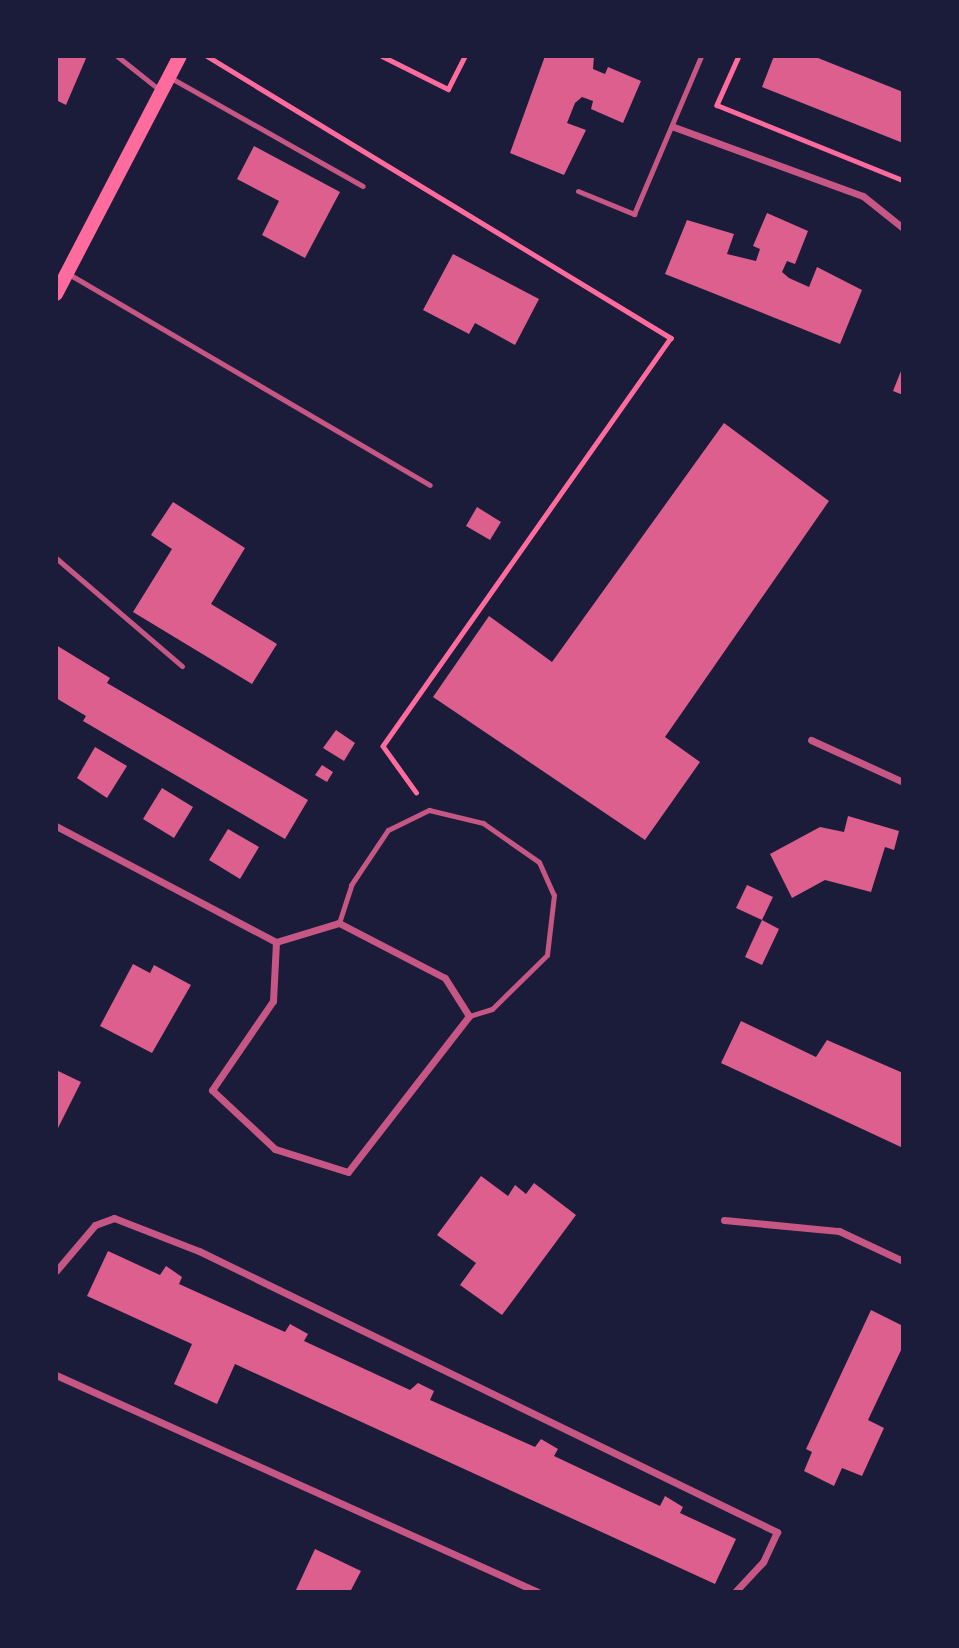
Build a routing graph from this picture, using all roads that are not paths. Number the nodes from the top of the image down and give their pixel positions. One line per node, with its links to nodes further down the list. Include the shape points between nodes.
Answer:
1 (117, 56): 5 (lane)
2 (180, 56): 4 (main road)
3 (701, 56): 6 (lane)
4 (169, 77): 5 (main road); 7 (lane)
5 (162, 92): 10 (main road)
6 (674, 127): 8 (lane, via 634,214); 9 (street, via 863,196)
7 (363, 186)
8 (578, 191)
9 (903, 228)
10 (66, 272): 11 (main road); 12 (lane)
11 (56, 294)
12 (430, 485)
13 (56, 558): 14 (lane)
14 (182, 666)
15 (811, 740): 16 (street)
16 (903, 782)
17 (56, 826): 19 (street)
18 (339, 923): 19 (street); 20 (street, via 445,978); 20 (lane, via 351,885 388,830 429,810 483,823 538,862 554,895 547,955 492,1009)
19 (276, 942): 20 (street, via 273,1001 212,1090 275,1149 348,1172)
20 (469, 1016)
21 (724, 1220): 22 (street, via 839,1231)
22 (903, 1261)
23 (56, 1271): 26 (street, via 95,1225 114,1218 199,1251 777,1532 763,1562)
24 (56, 1375): 25 (street)
25 (538, 1592)
26 (735, 1592)

